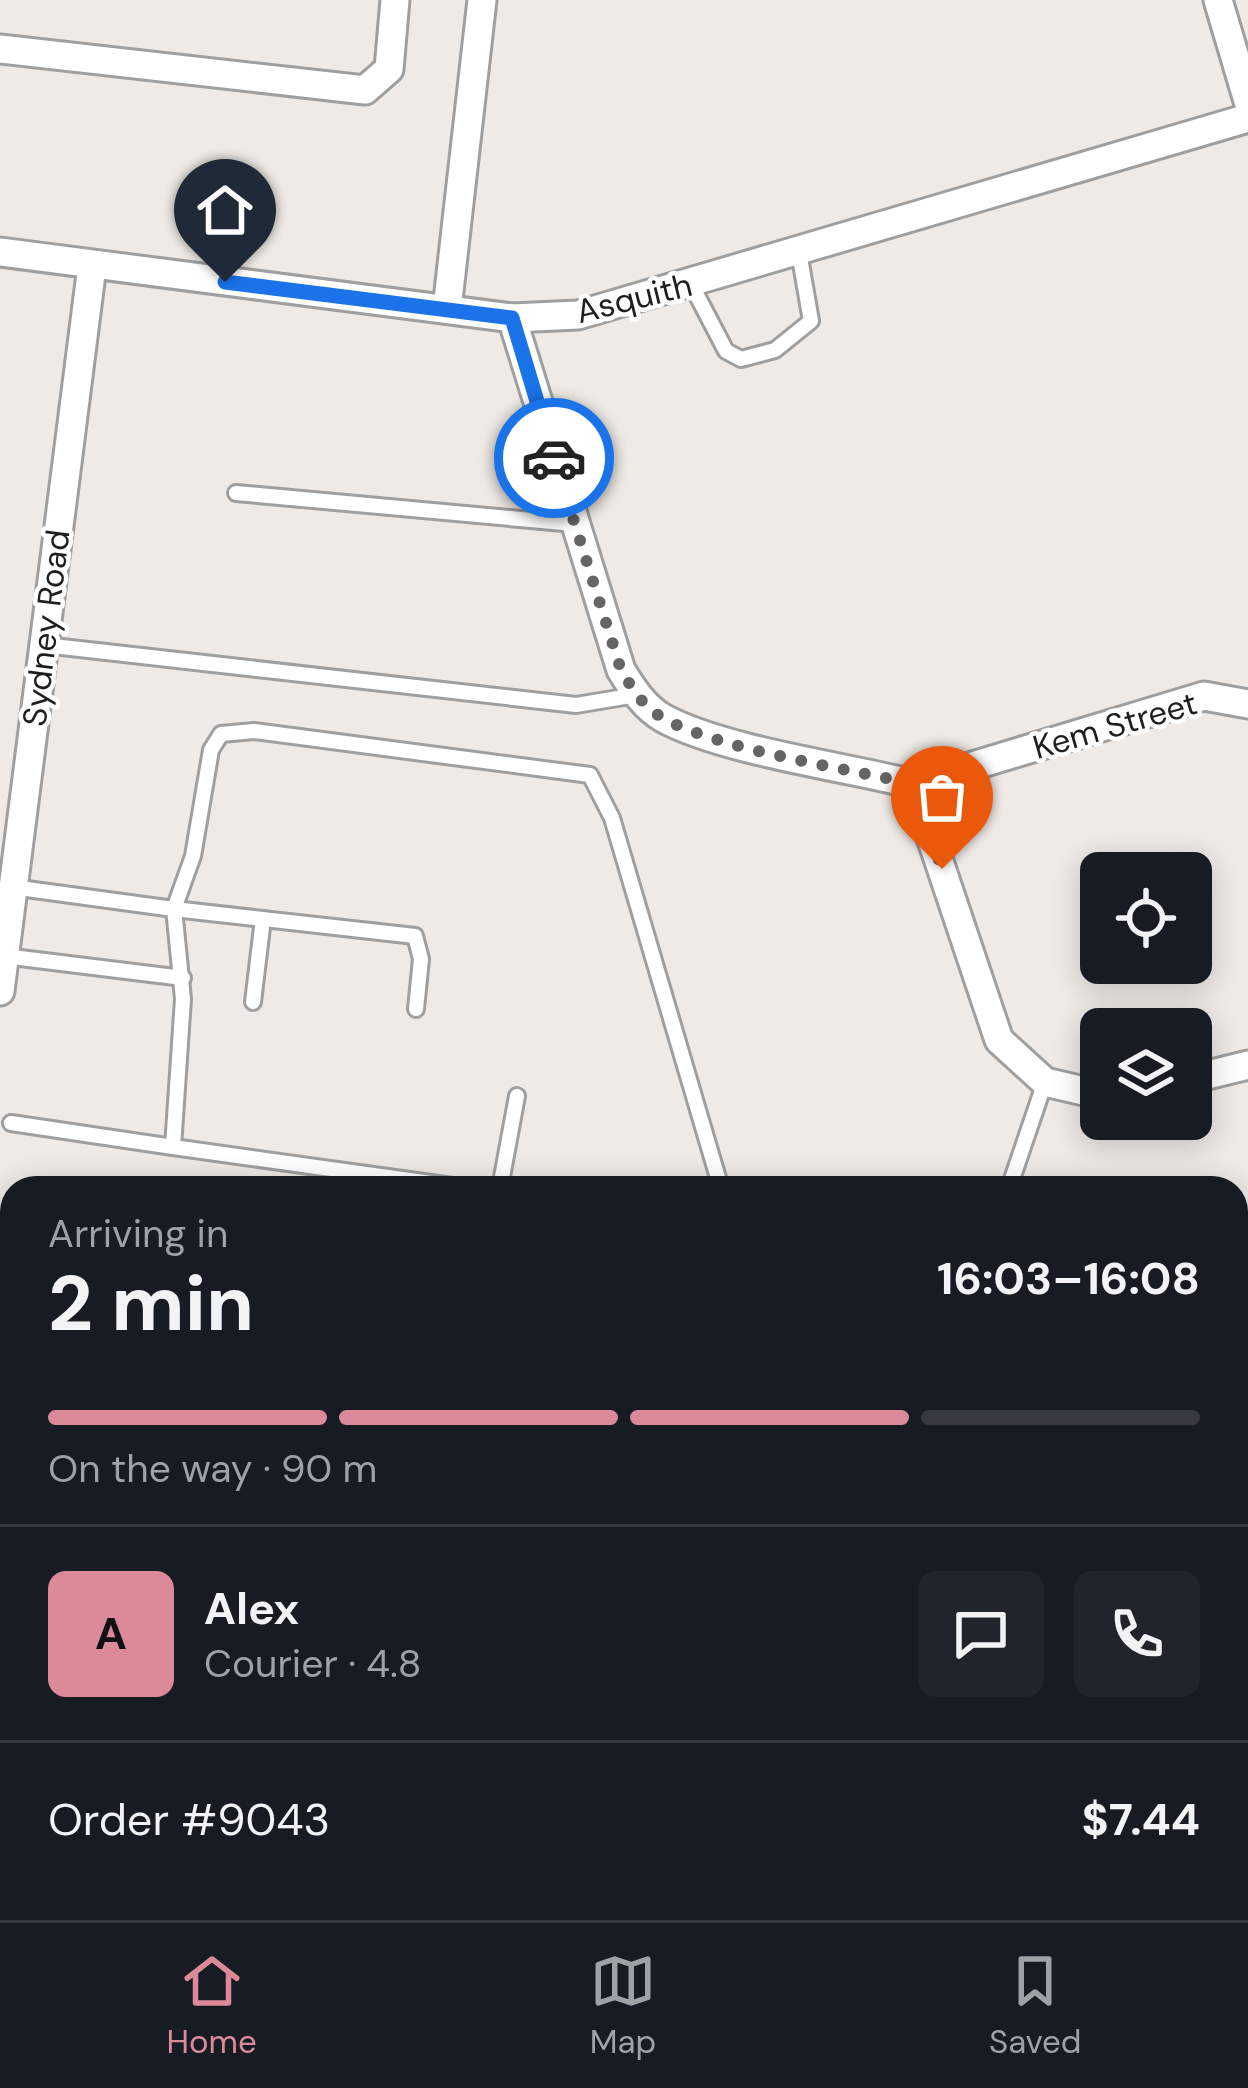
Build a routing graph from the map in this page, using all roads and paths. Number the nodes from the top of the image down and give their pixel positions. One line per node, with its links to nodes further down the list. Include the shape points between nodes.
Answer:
1 (395, 0): 4 (street, via 389,69 364,90)
2 (482, 0): 11 (street)
3 (1218, 0): 5 (street)
4 (0, 50)
5 (1248, 101)
6 (1248, 118): 8 (street, Asquith)
7 (0, 252): 9 (street, Asquith)
8 (800, 252): 10 (street, Asquith); 10 (lane, via 811,322 775,350 741,359 726,351)
9 (92, 266): 11 (street, Asquith); 15 (street, Sydney Road)
10 (692, 284): 12 (street, Asquith, via 578,315)
11 (448, 309): 12 (street, Asquith)
12 (512, 318): 14 (street)
13 (236, 493): 14 (lane)
14 (575, 524): 16 (street)
15 (44, 645): 16 (lane, via 576,705); 19 (street, Sydney Road)
16 (636, 695): 18 (street, via 694,731)
17 (1248, 704): 18 (street, Kem Street, via 1204,696)
18 (914, 784): 29 (street, via 999,1040)
19 (12, 887): 20 (lane); 22 (street, Sydney Road)
20 (174, 909): 21 (lane); 23 (lane); 36 (lane, via 194,856 211,750 231,730 590,776 612,818)
21 (263, 919): 25 (lane); 26 (lane, via 415,936)
22 (4, 956): 23 (lane); 24 (street, Sydney Road)
23 (183, 978): 33 (lane)
24 (0, 991)
25 (253, 1002)
26 (416, 1009)
27 (1248, 1065): 28 (street)
28 (1212, 1073)
29 (1045, 1082): 30 (street); 37 (lane)
30 (1080, 1090)
31 (517, 1096): 35 (lane)
32 (11, 1123): 33 (lane)
33 (173, 1147): 34 (lane)
34 (381, 1176)
35 (502, 1176)
36 (717, 1176)
37 (1013, 1176)

